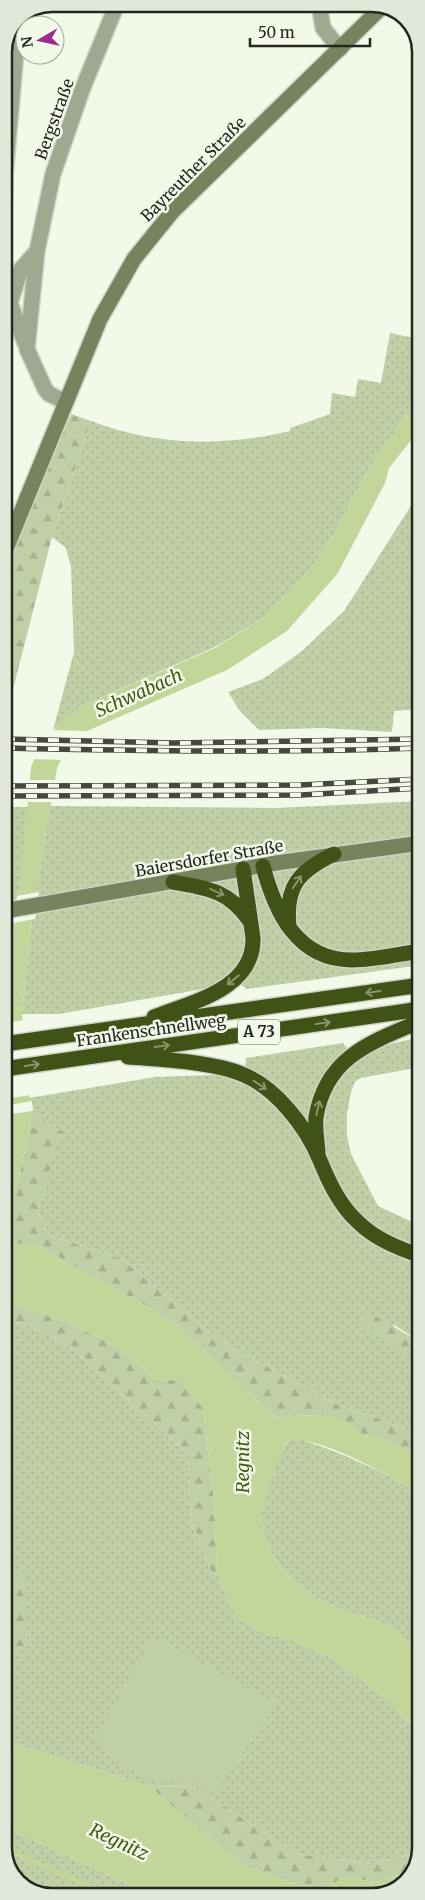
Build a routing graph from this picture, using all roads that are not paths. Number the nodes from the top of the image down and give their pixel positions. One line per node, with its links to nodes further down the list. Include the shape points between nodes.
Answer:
1 (114, 12): 7 (street, Bergstraße, via 53,174)
2 (320, 13): 4 (street, via 323,28)
3 (377, 13): 4 (street, Bayreuther Straße)
4 (340, 49): 11 (street, Bayreuther Straße, via 177,207 146,243 108,304)
5 (15, 63): 6 (street)
6 (12, 97)
7 (37, 251): 8 (street, via 21,269); 10 (street, Bergstraße)
8 (12, 286)
9 (12, 309): 10 (street)
10 (27, 349): 11 (street, via 45,389)
11 (66, 402): 12 (street, Bayreuther Straße)
12 (12, 534)
13 (412, 844): 14 (street, Baiersdorfer Straße)
14 (334, 854): 15 (street, Baiersdorfer Straße); 20 (highway, one-way to 14, via 287,906 297,881 306,870)
15 (263, 866): 16 (street, Baiersdorfer Straße); 20 (highway, via 278,912)
16 (243, 869): 17 (street, Baiersdorfer Straße); 19 (highway)
17 (174, 882): 18 (street, Baiersdorfer Straße); 19 (highway, one-way to 19, via 219,892 241,908)
18 (12, 910)
19 (251, 922): 25 (highway, one-way to 25, via 253,949 249,964 240,975 207,996)
20 (289, 927): 21 (highway, via 309,948 336,959)
21 (412, 952)
22 (412, 986): 25 (highway, Frankenschnellweg / A 73, one-way to 25)
23 (412, 1010): 27 (highway, Frankenschnellweg / A 73, one-way to 23)
24 (412, 1024): 29 (highway, one-way to 24, via 316,1119 322,1094 338,1066 366,1044)
25 (129, 1026): 26 (highway, Frankenschnellweg / A 73)
26 (12, 1043)
27 (97, 1055): 28 (highway, Frankenschnellweg / A 73, one-way to 27); 29 (highway, one-way to 29, via 173,1060 244,1074 291,1111)
28 (12, 1068)
29 (318, 1156): 30 (highway, via 325,1176 356,1221 372,1234)
30 (412, 1252)

